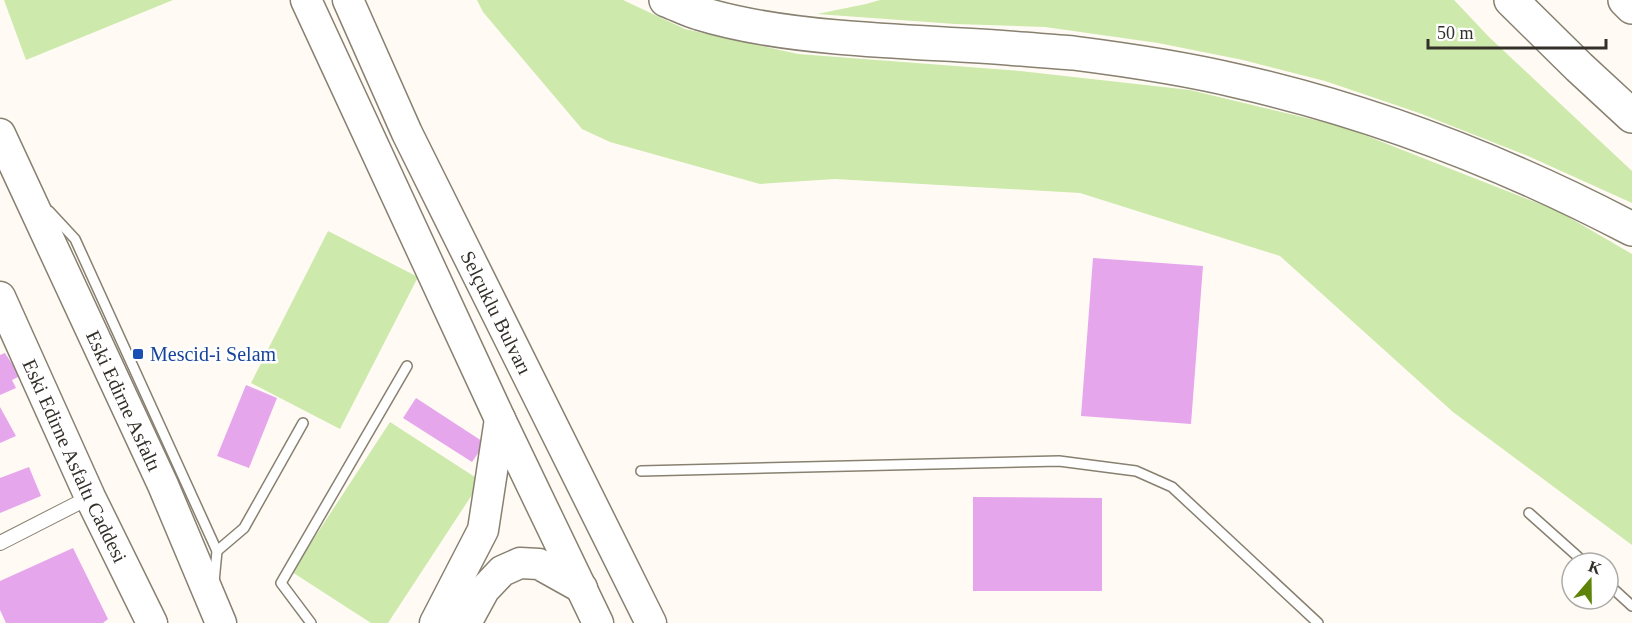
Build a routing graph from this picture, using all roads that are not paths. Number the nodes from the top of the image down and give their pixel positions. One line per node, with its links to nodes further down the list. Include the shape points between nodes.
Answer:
1 (306, 0): 13 (main road, Selçuklu Bulvarı)
2 (348, 0): 30 (main road, Selçuklu Bulvarı, via 407,133)
3 (666, 0): 10 (highway, via 748,26 886,41 1071,53 1238,81 1415,134 1565,195)
4 (1511, 0): 7 (highway)
5 (1625, 0): 6 (highway)
6 (1632, 7)
7 (1632, 116)
8 (0, 134): 9 (main road)
9 (22, 182): 19 (lane, via 75,239); 24 (main road, Eski Edirne Asfaltı)
10 (1632, 229)
11 (0, 297): 16 (main road, Eski Edirne Asfaltı Caddesi)
12 (407, 366): 26 (lane, via 281,583)
13 (500, 419): 21 (main road, Selçuklu Bulvarı); 27 (main road, via 483,530)
14 (303, 423): 19 (lane, via 244,528)
15 (641, 471): 31 (lane, via 1059,461 1136,471 1172,487)
16 (90, 497): 18 (street); 25 (main road, Eski Edirne Asfaltı Caddesi)
17 (1529, 513): 20 (lane)
18 (0, 543)
19 (217, 550): 24 (lane)
20 (1572, 551)
21 (582, 588): 28 (main road, via 539,564 520,563 501,571 484,590); 29 (main road, Selçuklu Bulvarı)
22 (1620, 595): 23 (lane)
23 (1632, 606)
24 (217, 613)
25 (152, 623)
26 (311, 623)
27 (435, 623)
28 (466, 623)
29 (598, 623)
30 (651, 623)
31 (1318, 623)

